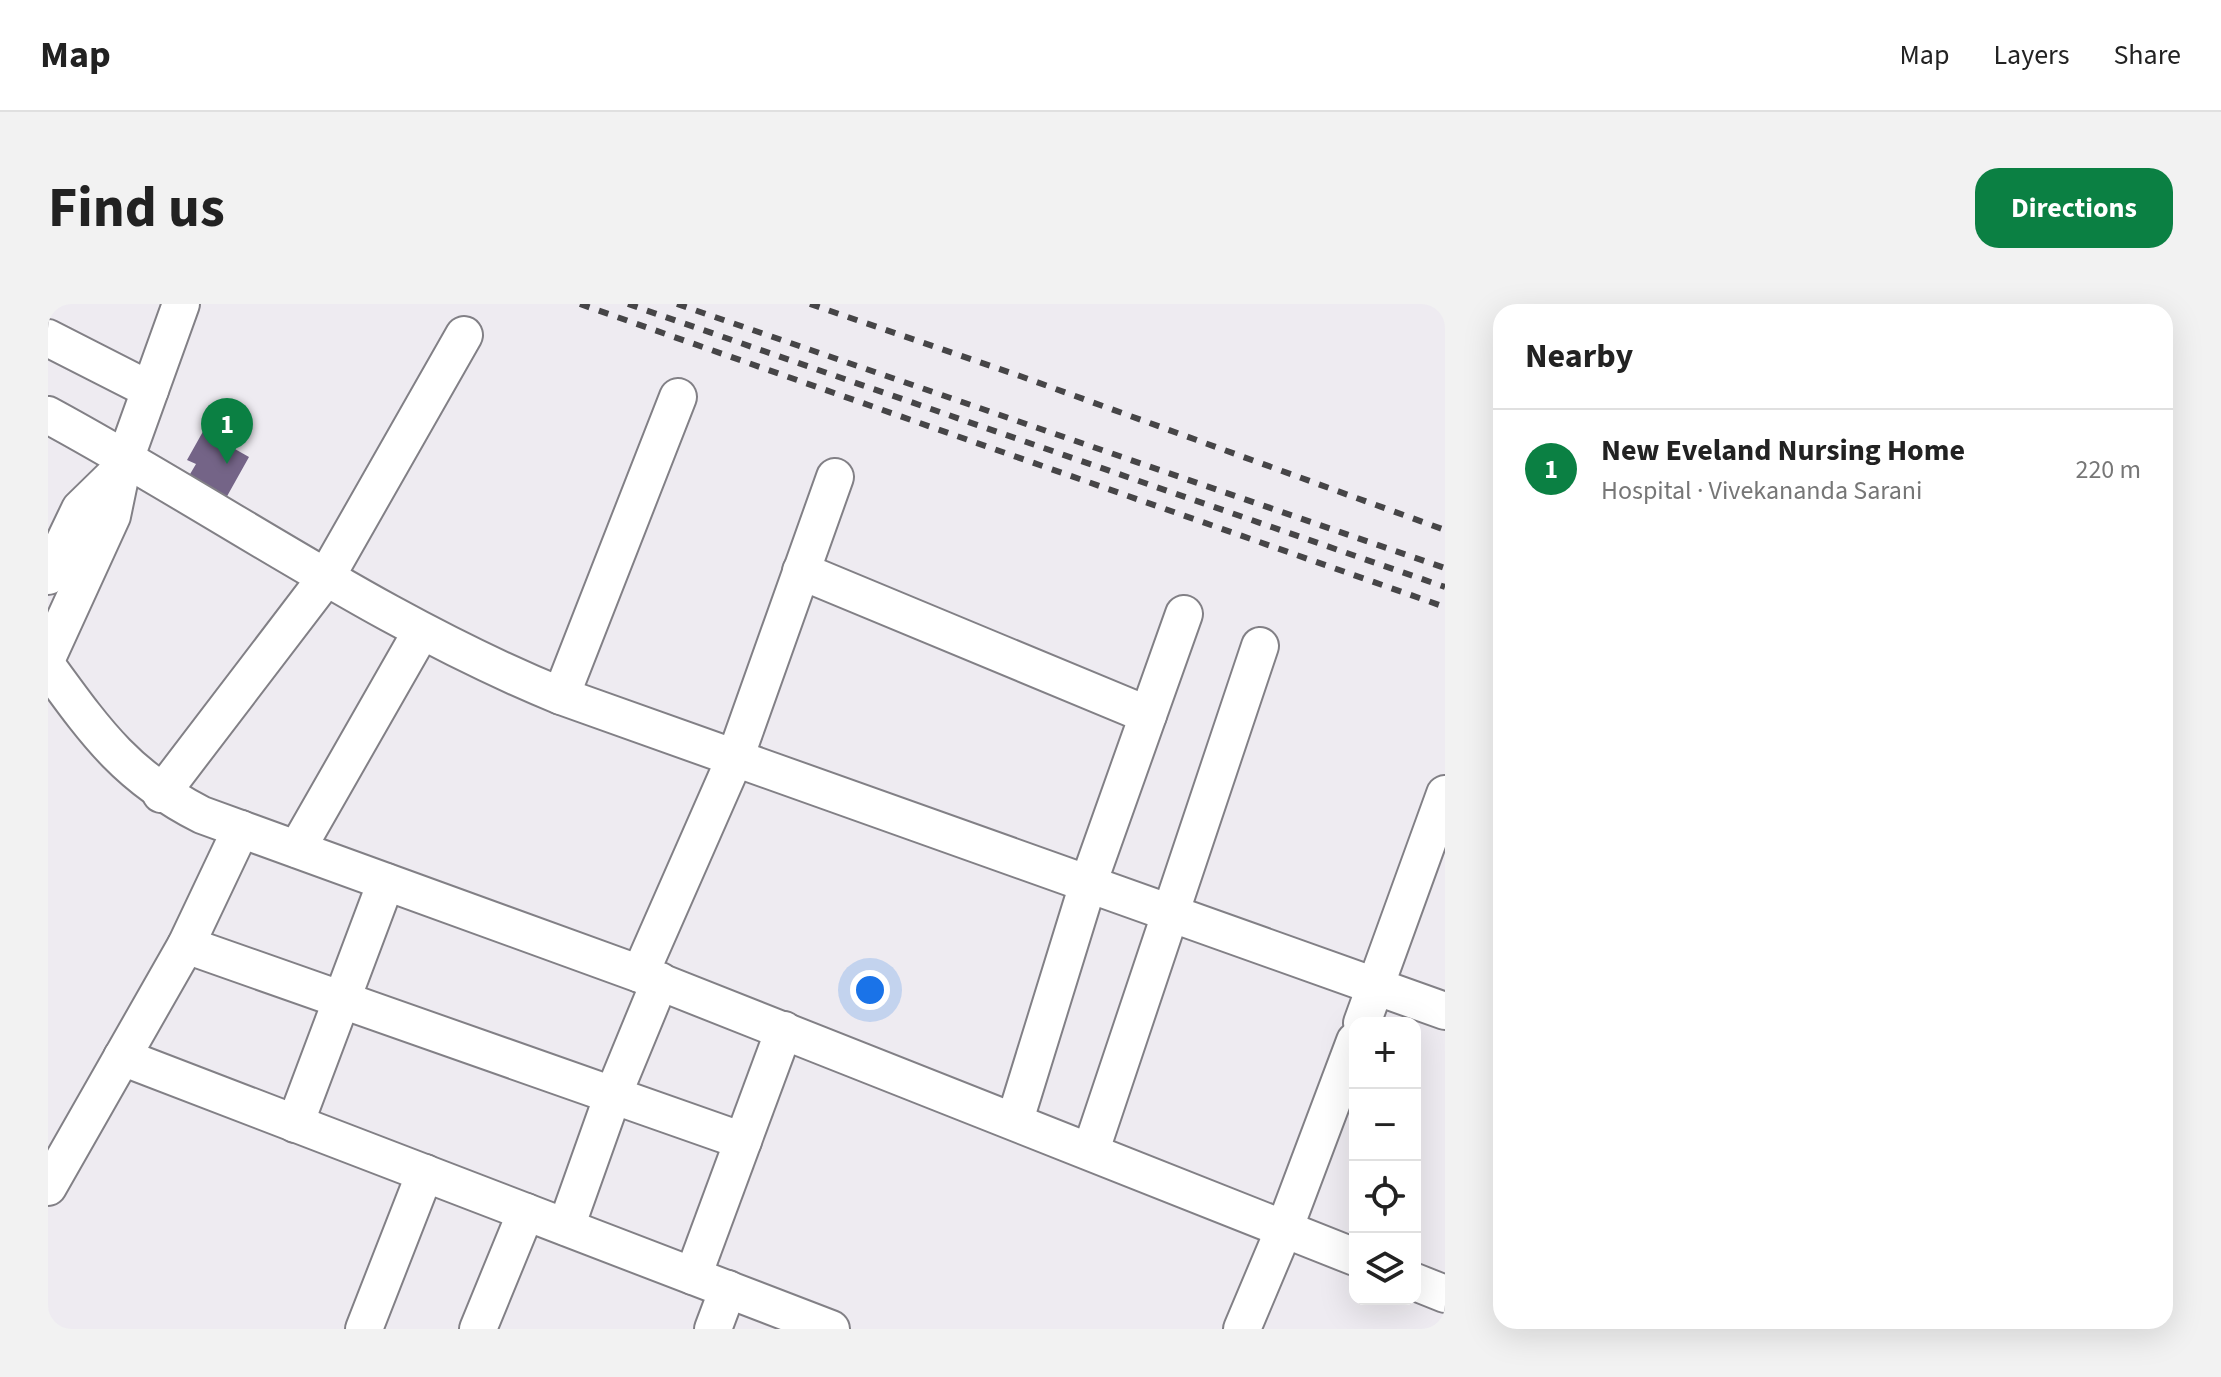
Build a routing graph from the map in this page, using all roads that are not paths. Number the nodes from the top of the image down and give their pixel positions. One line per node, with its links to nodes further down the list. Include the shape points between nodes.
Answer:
1 (181, 304): 4 (street)
2 (464, 335): 11 (street)
3 (48, 338): 4 (street)
4 (150, 390): 7 (street)
5 (678, 397): 17 (street)
6 (48, 415): 7 (street)
7 (124, 462): 10 (street, via 80,509); 11 (street); 15 (street, via 112,516)
8 (835, 477): 9 (street)
9 (801, 571): 18 (street); 19 (street)
10 (48, 576)
11 (325, 579): 13 (street); 20 (street)
12 (1184, 614): 18 (street)
13 (421, 632): 17 (street); 23 (street)
14 (1260, 646): 26 (street)
15 (48, 656)
16 (48, 667): 20 (street, via 115,755)
17 (561, 696): 19 (street)
18 (1148, 715): 25 (street)
19 (735, 758): 25 (street); 28 (street)
20 (161, 794): 22 (street)
21 (1445, 794): 29 (street)
22 (241, 829): 23 (street); 27 (street)
23 (297, 849): 24 (street)
24 (386, 882): 28 (street); 30 (street)
25 (1088, 884): 26 (street); 37 (street)
26 (1170, 914): 29 (street); 40 (street)
27 (186, 945): 30 (street); 34 (street)
28 (650, 977): 33 (street); 36 (street)
29 (1375, 987): 31 (street); 32 (street)
30 (342, 1000): 36 (street); 38 (street)
31 (1445, 1011)
32 (1364, 1017)
33 (784, 1030): 37 (street); 39 (street)
34 (122, 1057): 38 (street); 42 (street)
35 (1349, 1057): 45 (street)
36 (613, 1095): 39 (street); 44 (street)
37 (1015, 1120): 40 (street)
38 (295, 1124): 41 (street)
39 (743, 1141): 47 (street)
40 (1091, 1150): 45 (street)
41 (425, 1173): 43 (street); 51 (street)
42 (48, 1187)
43 (526, 1212): 44 (street); 52 (street)
44 (566, 1227): 47 (street)
45 (1285, 1227): 46 (street); 55 (street)
46 (1349, 1254)
47 (693, 1276): 49 (street)
48 (1421, 1284): 50 (street)
49 (728, 1289): 53 (street); 54 (street)
50 (1445, 1294)
51 (364, 1329)
52 (478, 1329)
53 (713, 1329)
54 (831, 1329)
55 (1242, 1329)

